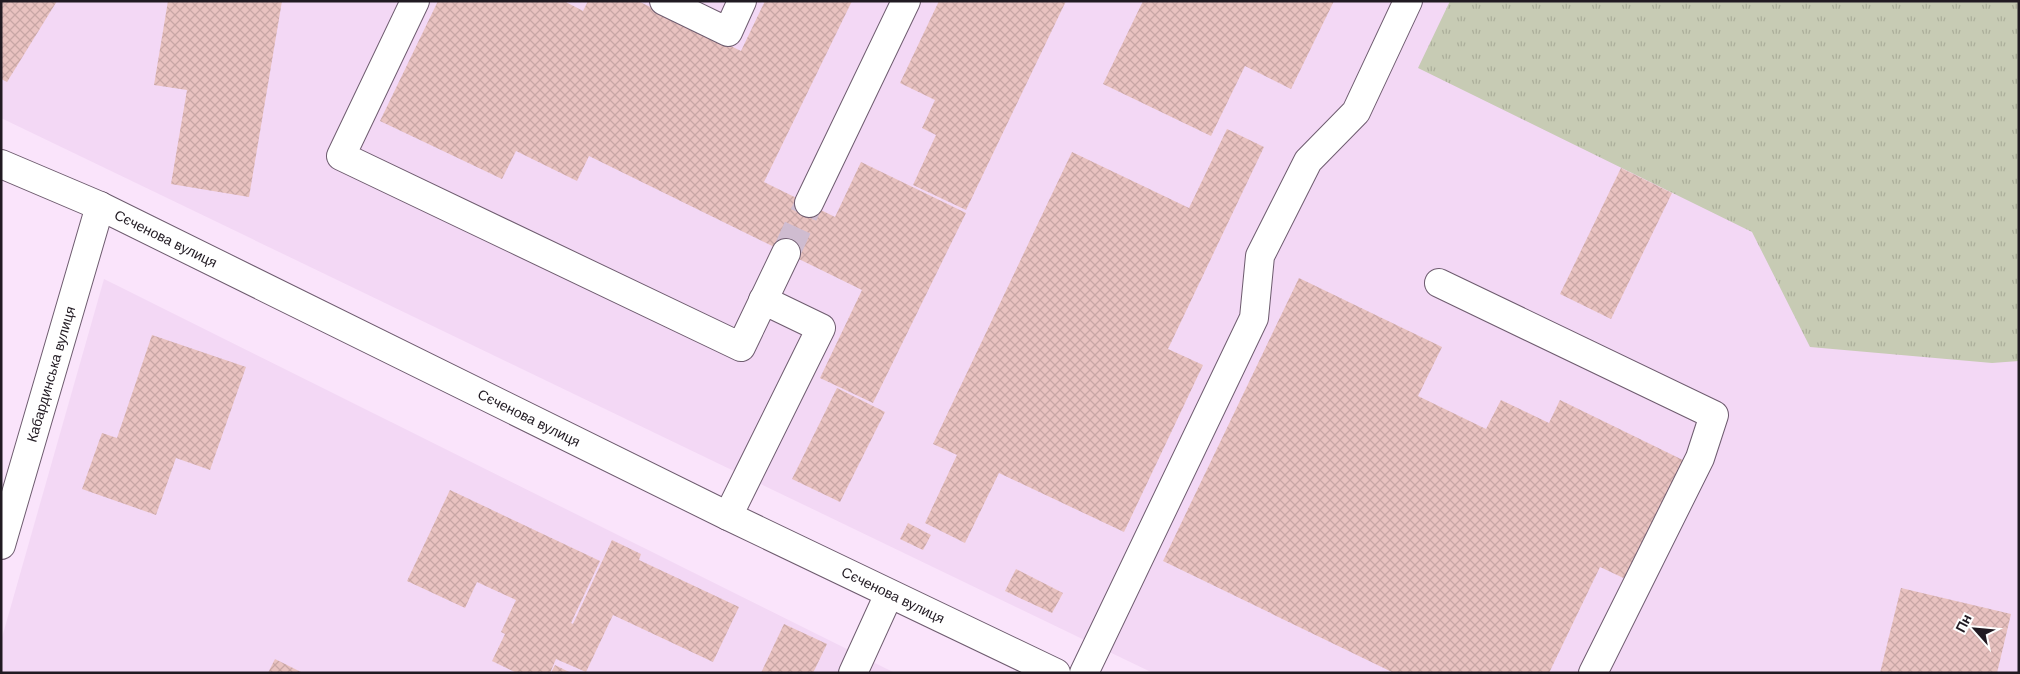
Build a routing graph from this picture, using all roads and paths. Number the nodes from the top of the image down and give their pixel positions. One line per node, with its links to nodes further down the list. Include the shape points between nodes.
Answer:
1 (415, 1): 11 (street, via 341,156 741,347)
2 (664, 1): 3 (street, via 728,32)
3 (742, 1)
4 (906, 1): 7 (street)
5 (1408, 1): 17 (street, via 1356,112 1308,161 1260,256 1254,318)
6 (1, 164): 8 (street, Сєченова вулиця)
7 (809, 203)
8 (100, 206): 12 (street, Сєченова вулиця); 13 (street, Кабардинська вулиця)
9 (786, 252): 11 (street)
10 (1439, 282): 18 (street, via 1714,415 1700,458)
11 (763, 300): 12 (street, via 821,328)
12 (728, 516): 14 (street, Сєченова вулиця)
13 (1, 545)
14 (889, 594): 15 (street); 16 (street, Сєченова вулиця)
15 (853, 673)
16 (1056, 673)
17 (1084, 673)
18 (1593, 673)

